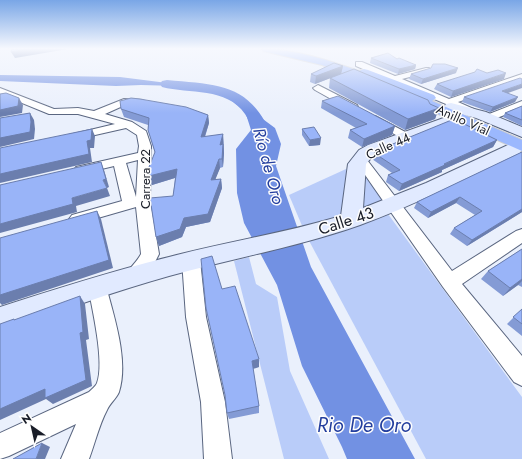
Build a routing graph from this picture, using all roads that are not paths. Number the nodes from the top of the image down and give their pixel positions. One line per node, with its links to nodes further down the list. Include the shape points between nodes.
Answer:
1 (346, 70): 4 (highway, Anillo Víal)
2 (361, 70): 15 (highway, Anillo Víal)
3 (425, 70): 6 (street)
4 (354, 73): 6 (street); 15 (street, via 374,84); 23 (highway, Anillo Víal)
5 (522, 77): 15 (street)
6 (394, 79): 9 (street)
7 (331, 83): 21 (street, via 318,88)
8 (433, 85): 9 (street)
9 (419, 89): 15 (street)
10 (0, 91): 11 (street, Carrera 22)
11 (15, 96): 12 (street); 16 (street, Carrera 22)
12 (0, 99)
13 (150, 104): 17 (street, via 130,101)
14 (522, 104): 19 (street)
15 (451, 109): 19 (street); 21 (street, Calle 44); 23 (street)
16 (53, 112): 17 (street, Carrera 22, via 78,111); 18 (street)
17 (95, 114): 20 (street, Carrera 22)
18 (33, 116)
19 (484, 117): 23 (street)
20 (128, 124): 22 (street); 24 (street, Carrera 22, via 142,132)
21 (407, 137): 25 (street, Calle 44, via 374,150)
22 (63, 139)
23 (520, 143): 29 (street, Calle 43)
24 (144, 155): 26 (street); 28 (street, Carrera 22)
25 (360, 159): 29 (street); 30 (street, Calle 44, via 357,164)
26 (119, 161): 27 (street); 28 (street)
27 (67, 173)
28 (136, 202): 31 (street); 33 (street, Carrera 22)
29 (393, 205): 30 (street, Calle 43); 34 (street)
30 (351, 220): 33 (street, Calle 43, via 243,249)
31 (61, 224)
32 (522, 235): 34 (street)
33 (170, 260): 35 (street, Calle 43, via 136,275); 41 (street, Carrera 22, via 196,317 213,402)
34 (450, 282): 37 (street)
35 (97, 286): 36 (street, Calle 43); 38 (street, via 108,335 111,376 107,391)
36 (0, 320)
37 (522, 374)
38 (98, 401): 39 (street); 40 (street)
39 (0, 447)
40 (75, 459)
41 (218, 459)

